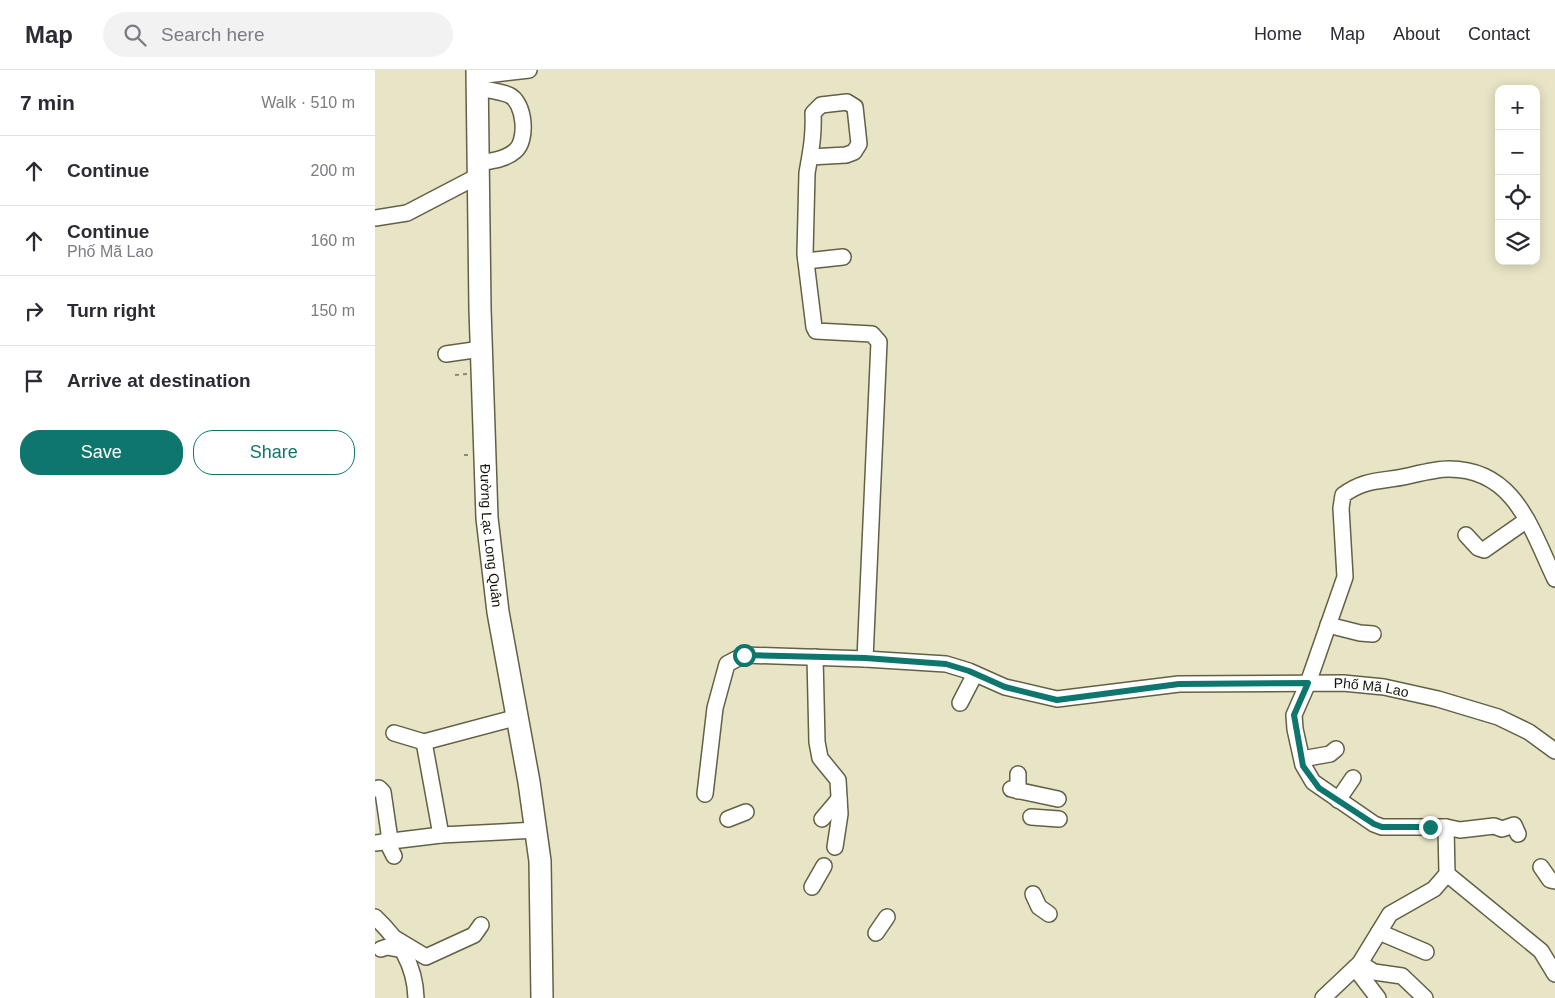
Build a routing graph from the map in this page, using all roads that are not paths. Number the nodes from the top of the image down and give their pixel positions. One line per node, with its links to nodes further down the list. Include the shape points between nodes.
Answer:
1 (529, 70): 2 (street)
2 (478, 78): 4 (highway, Đường Lạc Long Quân); 4 (street, via 514,99 519,108 523,133 520,147)
3 (810, 158): 7 (street)
4 (478, 169): 5 (street, via 407,213); 8 (highway, Đường Lạc Long Quân)
5 (375, 218)
6 (843, 257): 7 (street)
7 (806, 260): 16 (street, via 816,331 872,334 879,342)
8 (481, 349): 9 (street); 20 (highway, Đường Lạc Long Quân, via 492,568)
9 (446, 354)
10 (1527, 520): 11 (street, via 1484,550); 12 (street); 13 (street, via 1513,496 1495,481 1475,472 1448,469 1369,480 1355,486 1343,494 1341,508 1346,569)
11 (1466, 536)
12 (1555, 579)
13 (1328, 625): 14 (street); 18 (street)
14 (1373, 634)
15 (815, 657): 16 (street); 29 (street, via 744,655 727,664 715,708); 30 (street, via 817,742 820,758 837,777)
16 (865, 658): 17 (street, via 946,664)
17 (975, 674): 18 (street, Phố Mã Lao, via 1005,687 1057,700 1179,684); 19 (street)
18 (1308, 683): 24 (street, Phố Mã Lao, via 1385,687 1437,699 1498,717 1529,732); 25 (street, via 1294,715)
19 (960, 703)
20 (518, 717): 22 (street); 39 (highway, Đường Lạc Long Quân)
21 (394, 733): 22 (street)
22 (425, 742): 40 (street)
23 (1336, 749): 25 (street, via 1330,754)
24 (1555, 751)
25 (1301, 758): 32 (street, via 1313,782)
26 (1018, 774): 31 (street, via 1015,790)
27 (1353, 778): 32 (street)
28 (375, 789): 42 (street, via 383,792)
29 (705, 794)
30 (839, 799): 36 (street); 43 (street)
31 (1058, 799)
32 (1338, 800): 38 (street, via 1382,827)
33 (746, 812): 35 (street)
34 (1031, 817): 37 (street)
35 (728, 819)
36 (822, 819)
37 (1059, 819)
38 (1447, 827): 41 (street, via 1460,830 1514,826); 47 (street)
39 (537, 830): 40 (street); 64 (highway, Đường Lạc Long Quân, via 542,893)
40 (441, 834): 42 (street)
41 (1518, 834)
42 (384, 841): 44 (street)
43 (835, 847)
44 (394, 856)
45 (824, 866): 49 (street)
46 (1541, 867): 48 (street, via 1550,880)
47 (1447, 874): 55 (street, via 1434,888 1390,914); 61 (street, via 1541,951)
48 (1555, 881)
49 (812, 887)
50 (1033, 894): 51 (street, via 1039,908)
51 (1049, 914)
52 (375, 917): 57 (street)
53 (887, 917): 56 (street)
54 (481, 925): 57 (street, via 474,935 426,957)
55 (1379, 932): 59 (street); 60 (street)
56 (876, 933)
57 (399, 944): 58 (street); 63 (street, via 413,969)
58 (381, 949)
59 (1426, 952)
60 (1357, 966): 62 (street); 65 (street); 66 (street, via 1403,976)
61 (1555, 974)
62 (1325, 997)
63 (416, 998)
64 (542, 998)
65 (1378, 998)
66 (1425, 998)

